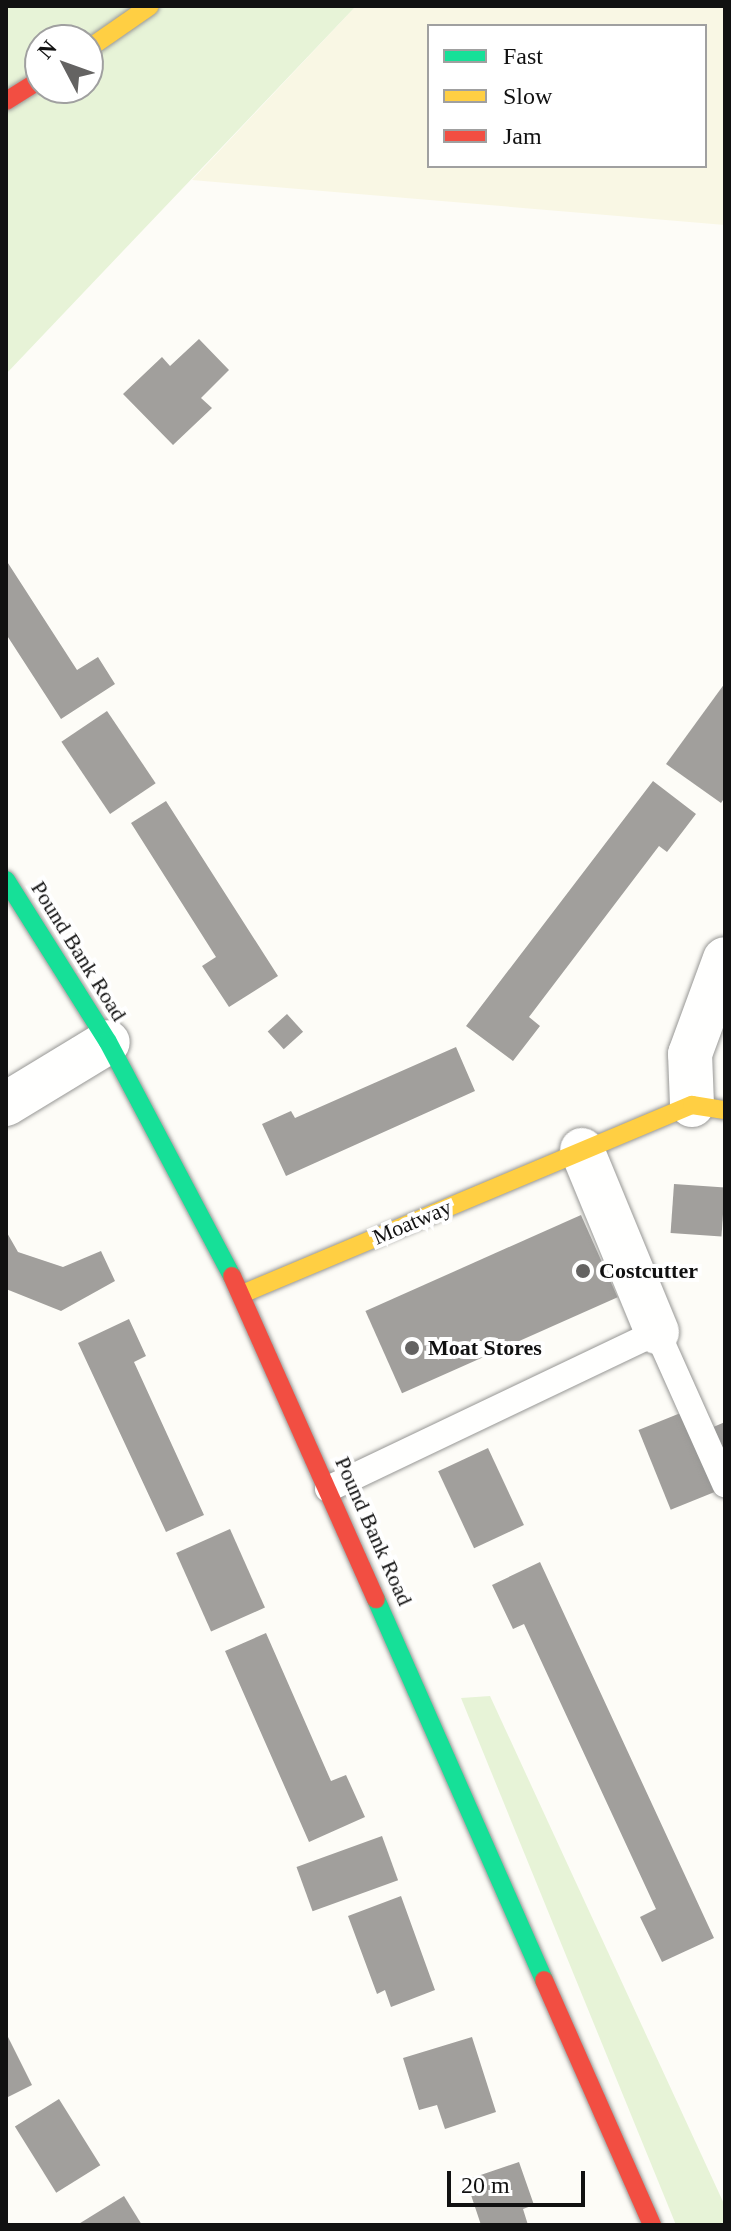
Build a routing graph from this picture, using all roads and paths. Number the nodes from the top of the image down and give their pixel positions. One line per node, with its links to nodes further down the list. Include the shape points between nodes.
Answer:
1 (150, 6): 2 (street)
2 (104, 38)
3 (24, 90): 4 (street)
4 (6, 101)
5 (6, 880): 7 (street, Pound Bank Road)
6 (725, 959): 9 (street, via 690,1054)
7 (108, 1042): 8 (street); 11 (street, Pound Bank Road)
8 (6, 1104)
9 (709, 1107): 10 (street, Moatway)
10 (582, 1150): 11 (street, Moatway); 12 (street)
11 (242, 1294): 14 (street, Pound Bank Road)
12 (657, 1332): 13 (lane); 14 (lane)
13 (725, 1484)
14 (328, 1489): 15 (street, Pound Bank Road)
15 (652, 2225)

